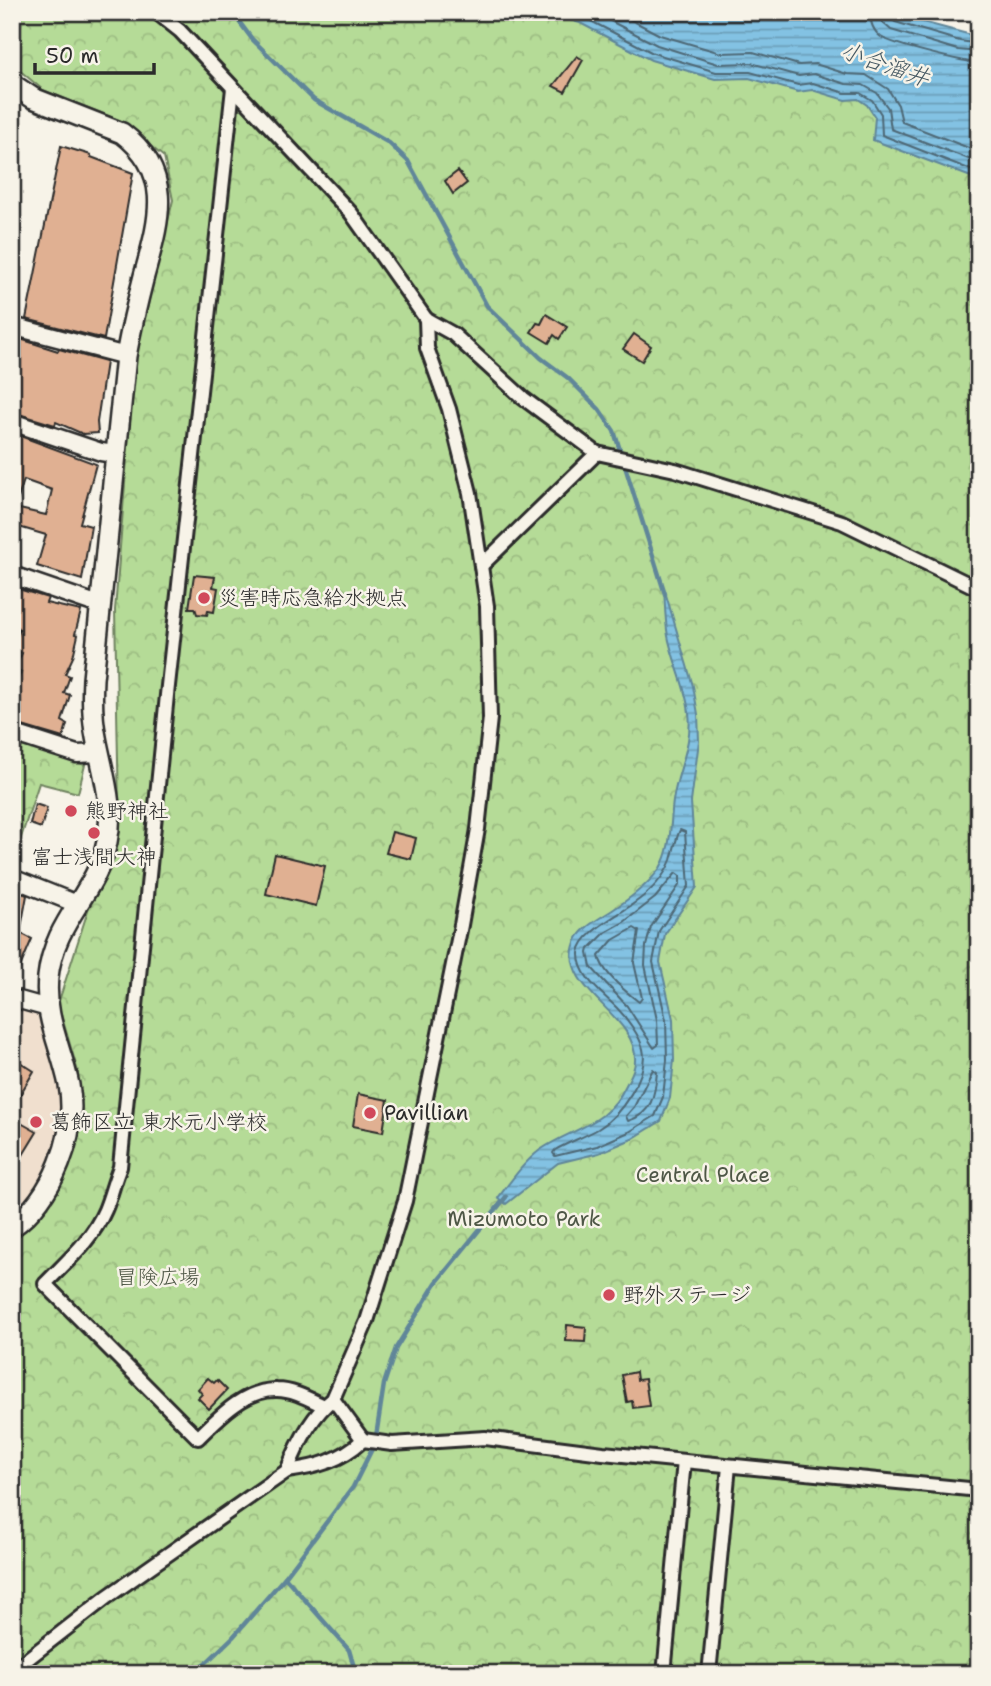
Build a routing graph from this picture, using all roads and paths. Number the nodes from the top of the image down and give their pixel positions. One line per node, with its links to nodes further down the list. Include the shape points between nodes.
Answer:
1 (156, 12): 3 (street)
2 (12, 84): 6 (street, via 33,99 122,133 152,169 160,215)
3 (233, 88): 4 (street, via 351,213); 21 (street, via 120,1167 96,1227 45,1284 198,1438 234,1406 262,1391 293,1392)
4 (426, 319): 8 (street, via 453,334 523,398); 10 (street, via 427,348 449,409 470,493)
5 (12, 327): 6 (street)
6 (126, 356): 9 (street)
7 (12, 422): 9 (street)
8 (597, 453): 10 (street); 12 (street, via 675,470 842,522)
9 (114, 454): 13 (street)
10 (481, 566): 21 (street, via 487,606 490,718 478,829 461,925 405,1201 367,1321)
11 (12, 575): 13 (street)
12 (979, 589)
13 (99, 604): 15 (street, via 92,702)
14 (12, 733): 15 (street, via 77,754)
15 (99, 752): 17 (street, via 109,806 107,842 99,868)
16 (12, 878): 17 (street)
17 (77, 904): 19 (street, via 52,953)
18 (12, 998): 19 (street)
19 (48, 1008): 20 (street, via 69,1087 67,1131 42,1197)
20 (12, 1227)
21 (328, 1402): 22 (street); 25 (street, via 297,1446)
22 (365, 1441): 23 (street, via 485,1438); 25 (street, via 347,1455)
23 (684, 1461): 24 (street); 28 (street)
24 (729, 1466): 26 (street); 29 (street)
25 (287, 1471): 27 (street, via 107,1597)
26 (979, 1490)
27 (12, 1671)
28 (664, 1674)
29 (709, 1674)

